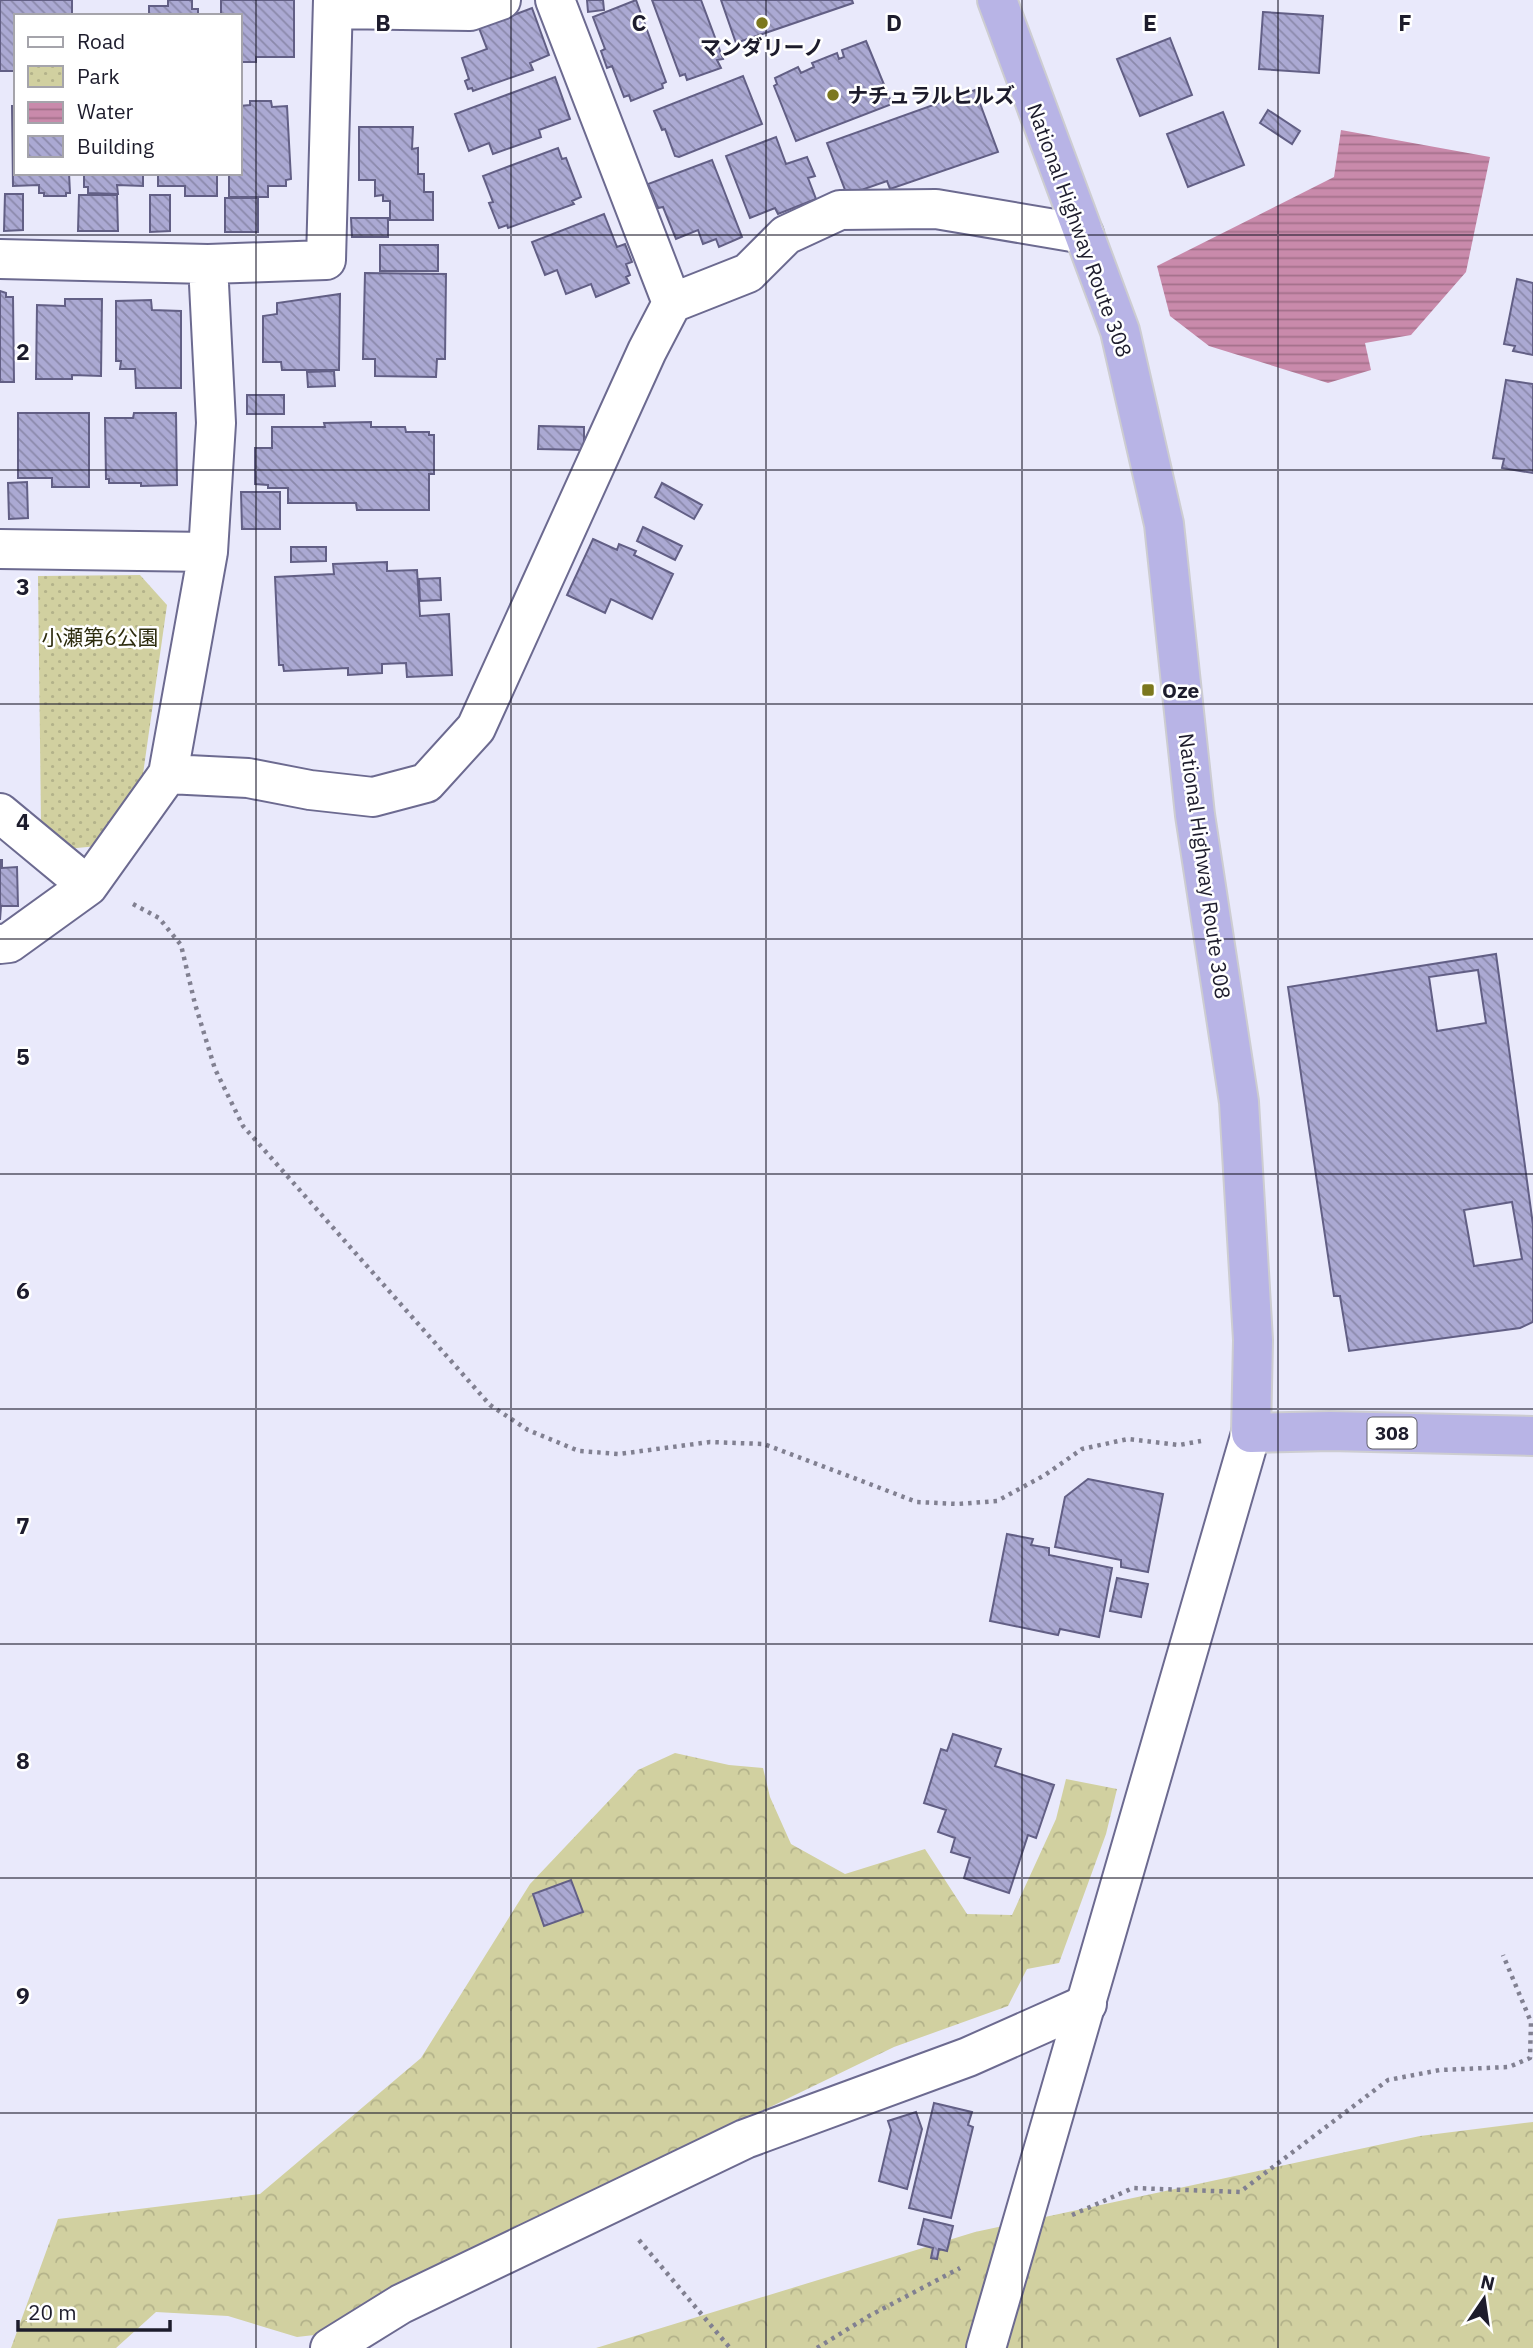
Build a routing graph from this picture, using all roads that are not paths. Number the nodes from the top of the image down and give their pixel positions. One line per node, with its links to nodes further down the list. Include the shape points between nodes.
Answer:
1 (501, 0): 4 (street, via 470,11)
2 (555, 0): 8 (street)
3 (997, 0): 5 (highway, National Highway Route 308)
4 (333, 4): 7 (street, via 326,260)
5 (1084, 234): 8 (street, via 936,209 840,210 786,235 748,273); 15 (highway, National Highway Route 308, via 1120,331 1164,524 1195,814 1240,1102 1253,1340)
6 (0, 259): 7 (street)
7 (208, 264): 10 (street, via 216,423)
8 (672, 303): 11 (street, via 476,728 426,783 373,797 248,778)
9 (0, 549): 10 (street)
10 (208, 552): 11 (street)
11 (168, 774): 13 (street)
12 (0, 813): 13 (street)
13 (88, 886): 14 (street, via 9,943)
14 (0, 944)
15 (1251, 1433): 16 (highway, 308); 17 (street)
16 (1533, 1436)
17 (1087, 2004): 18 (street, via 968,2057 745,2139 401,2304); 19 (street)
18 (330, 2348)
19 (986, 2348)

